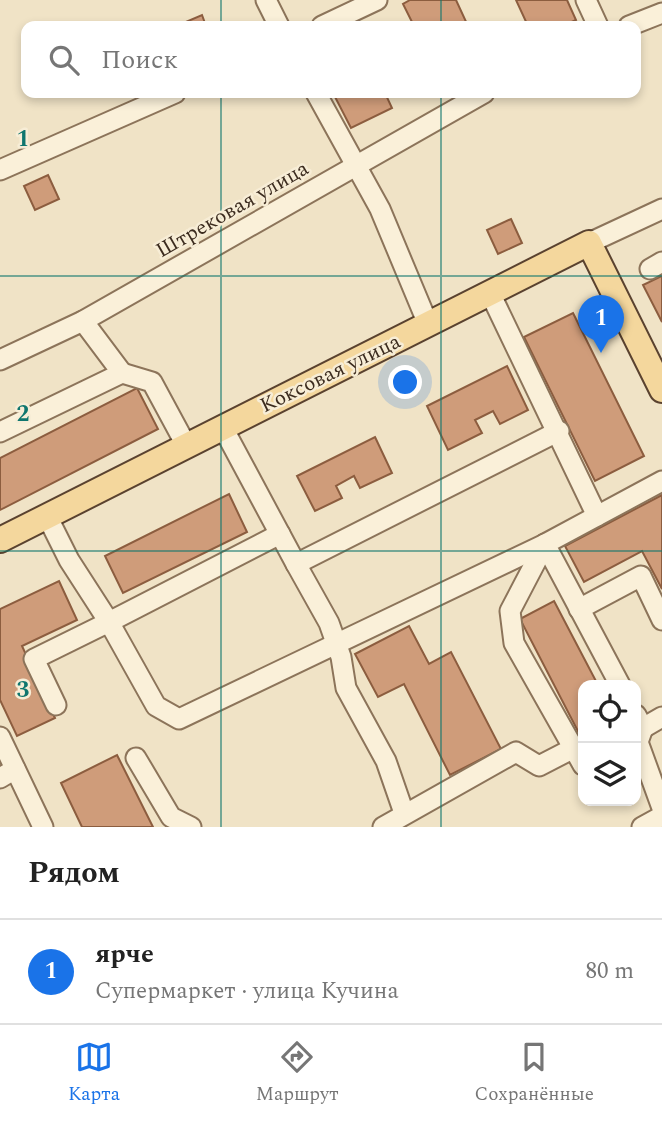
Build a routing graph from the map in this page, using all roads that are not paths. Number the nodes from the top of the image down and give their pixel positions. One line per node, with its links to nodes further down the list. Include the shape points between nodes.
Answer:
1 (266, 0): 5 (street)
2 (377, 0): 6 (street)
3 (586, 0): 7 (street)
4 (662, 13): 8 (street)
5 (276, 21)
6 (333, 21)
7 (596, 21)
8 (641, 21)
9 (164, 98): 13 (street)
10 (319, 98): 12 (street)
11 (475, 98): 12 (street, Штрековая улица)
12 (358, 164): 17 (street, Штрековая улица); 18 (street)
13 (0, 170)
14 (662, 209): 15 (street, Коксовая улица)
15 (589, 243): 16 (main road, Коксовая улица); 21 (main road)
16 (490, 293): 18 (main road, Коксовая улица); 23 (street)
17 (83, 321): 19 (street, Штрековая улица); 20 (street)
18 (428, 324): 22 (main road, Коксовая улица)
19 (0, 360)
20 (122, 373): 24 (street); 25 (street, via 152,382)
21 (662, 390)
22 (222, 426): 25 (main road, Коксовая улица); 29 (street)
23 (559, 431): 28 (street); 32 (street)
24 (0, 432)
25 (186, 445): 27 (main road, Коксовая улица)
26 (662, 481): 28 (street)
27 (47, 516): 30 (main road, Коксовая улица); 35 (street)
28 (597, 516): 31 (street)
29 (280, 534): 32 (street); 35 (street)
30 (0, 540)
31 (545, 544): 33 (street); 36 (street); 43 (street, via 510,611 514,643)
32 (296, 564): 36 (street)
33 (579, 609): 34 (street, via 641,576); 37 (street)
34 (662, 620)
35 (109, 622): 36 (street, via 156,706 179,719); 38 (street, via 34,659)
36 (335, 642): 47 (street, via 346,688 386,761)
37 (617, 680)
38 (55, 705)
39 (662, 717): 40 (street)
40 (641, 730)
41 (0, 737): 45 (street)
42 (641, 742): 46 (street)
43 (578, 757): 47 (street, via 539,766 516,752)
44 (136, 758): 50 (street, via 171,817)
45 (8, 774): 49 (street)
46 (662, 808)
47 (404, 813): 51 (street)
48 (662, 816): 52 (street)
49 (43, 827)
50 (191, 827)
51 (383, 827)
52 (642, 827)

